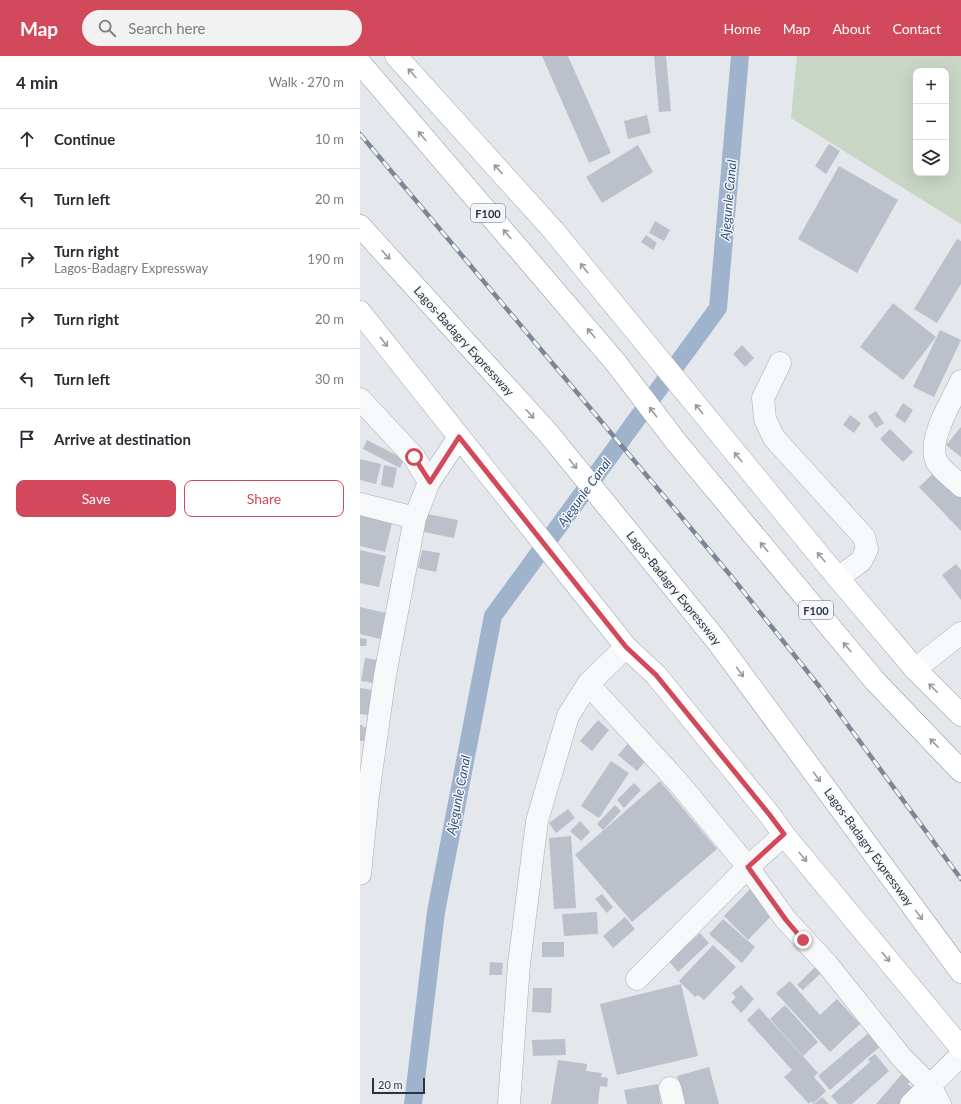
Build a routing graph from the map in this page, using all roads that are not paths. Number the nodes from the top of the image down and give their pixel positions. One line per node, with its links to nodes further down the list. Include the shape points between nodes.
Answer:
1 (396, 56): 13 (main road, one-way to 1, via 553,230)
2 (360, 63): 19 (main road, F100, one-way to 2, via 875,681 677,443 616,363)
3 (360, 226): 23 (main road, Lagos-Badagry Expressway, one-way to 23, via 548,433 717,641)
4 (360, 312): 8 (main road, one-way to 8)
5 (780, 363): 13 (street, via 763,398 765,418 774,438 864,537 867,549 861,561)
6 (961, 381): 10 (street, via 935,438 933,452 938,463)
7 (360, 399): 9 (street, via 414,457)
8 (459, 437): 9 (street); 15 (main road)
9 (430, 482): 12 (street)
10 (961, 486)
11 (360, 504): 12 (street)
12 (415, 518): 22 (street, via 385,675)
13 (838, 578): 16 (main road)
14 (961, 633): 16 (street)
15 (626, 647): 17 (street); 20 (main road, via 656,675)
16 (915, 669): 18 (main road, one-way to 16)
17 (588, 684): 21 (street, via 677,781); 28 (street, via 568,716 537,821 519,964)
18 (961, 715)
19 (961, 771)
20 (784, 834): 21 (street); 25 (main road, one-way to 25)
21 (748, 867): 24 (street); 27 (street, via 786,920 827,964)
22 (360, 874)
23 (961, 972)
24 (637, 979)
25 (961, 1048)
26 (961, 1055): 27 (street)
27 (935, 1095): 29 (street)
28 (509, 1104)
29 (911, 1104)

